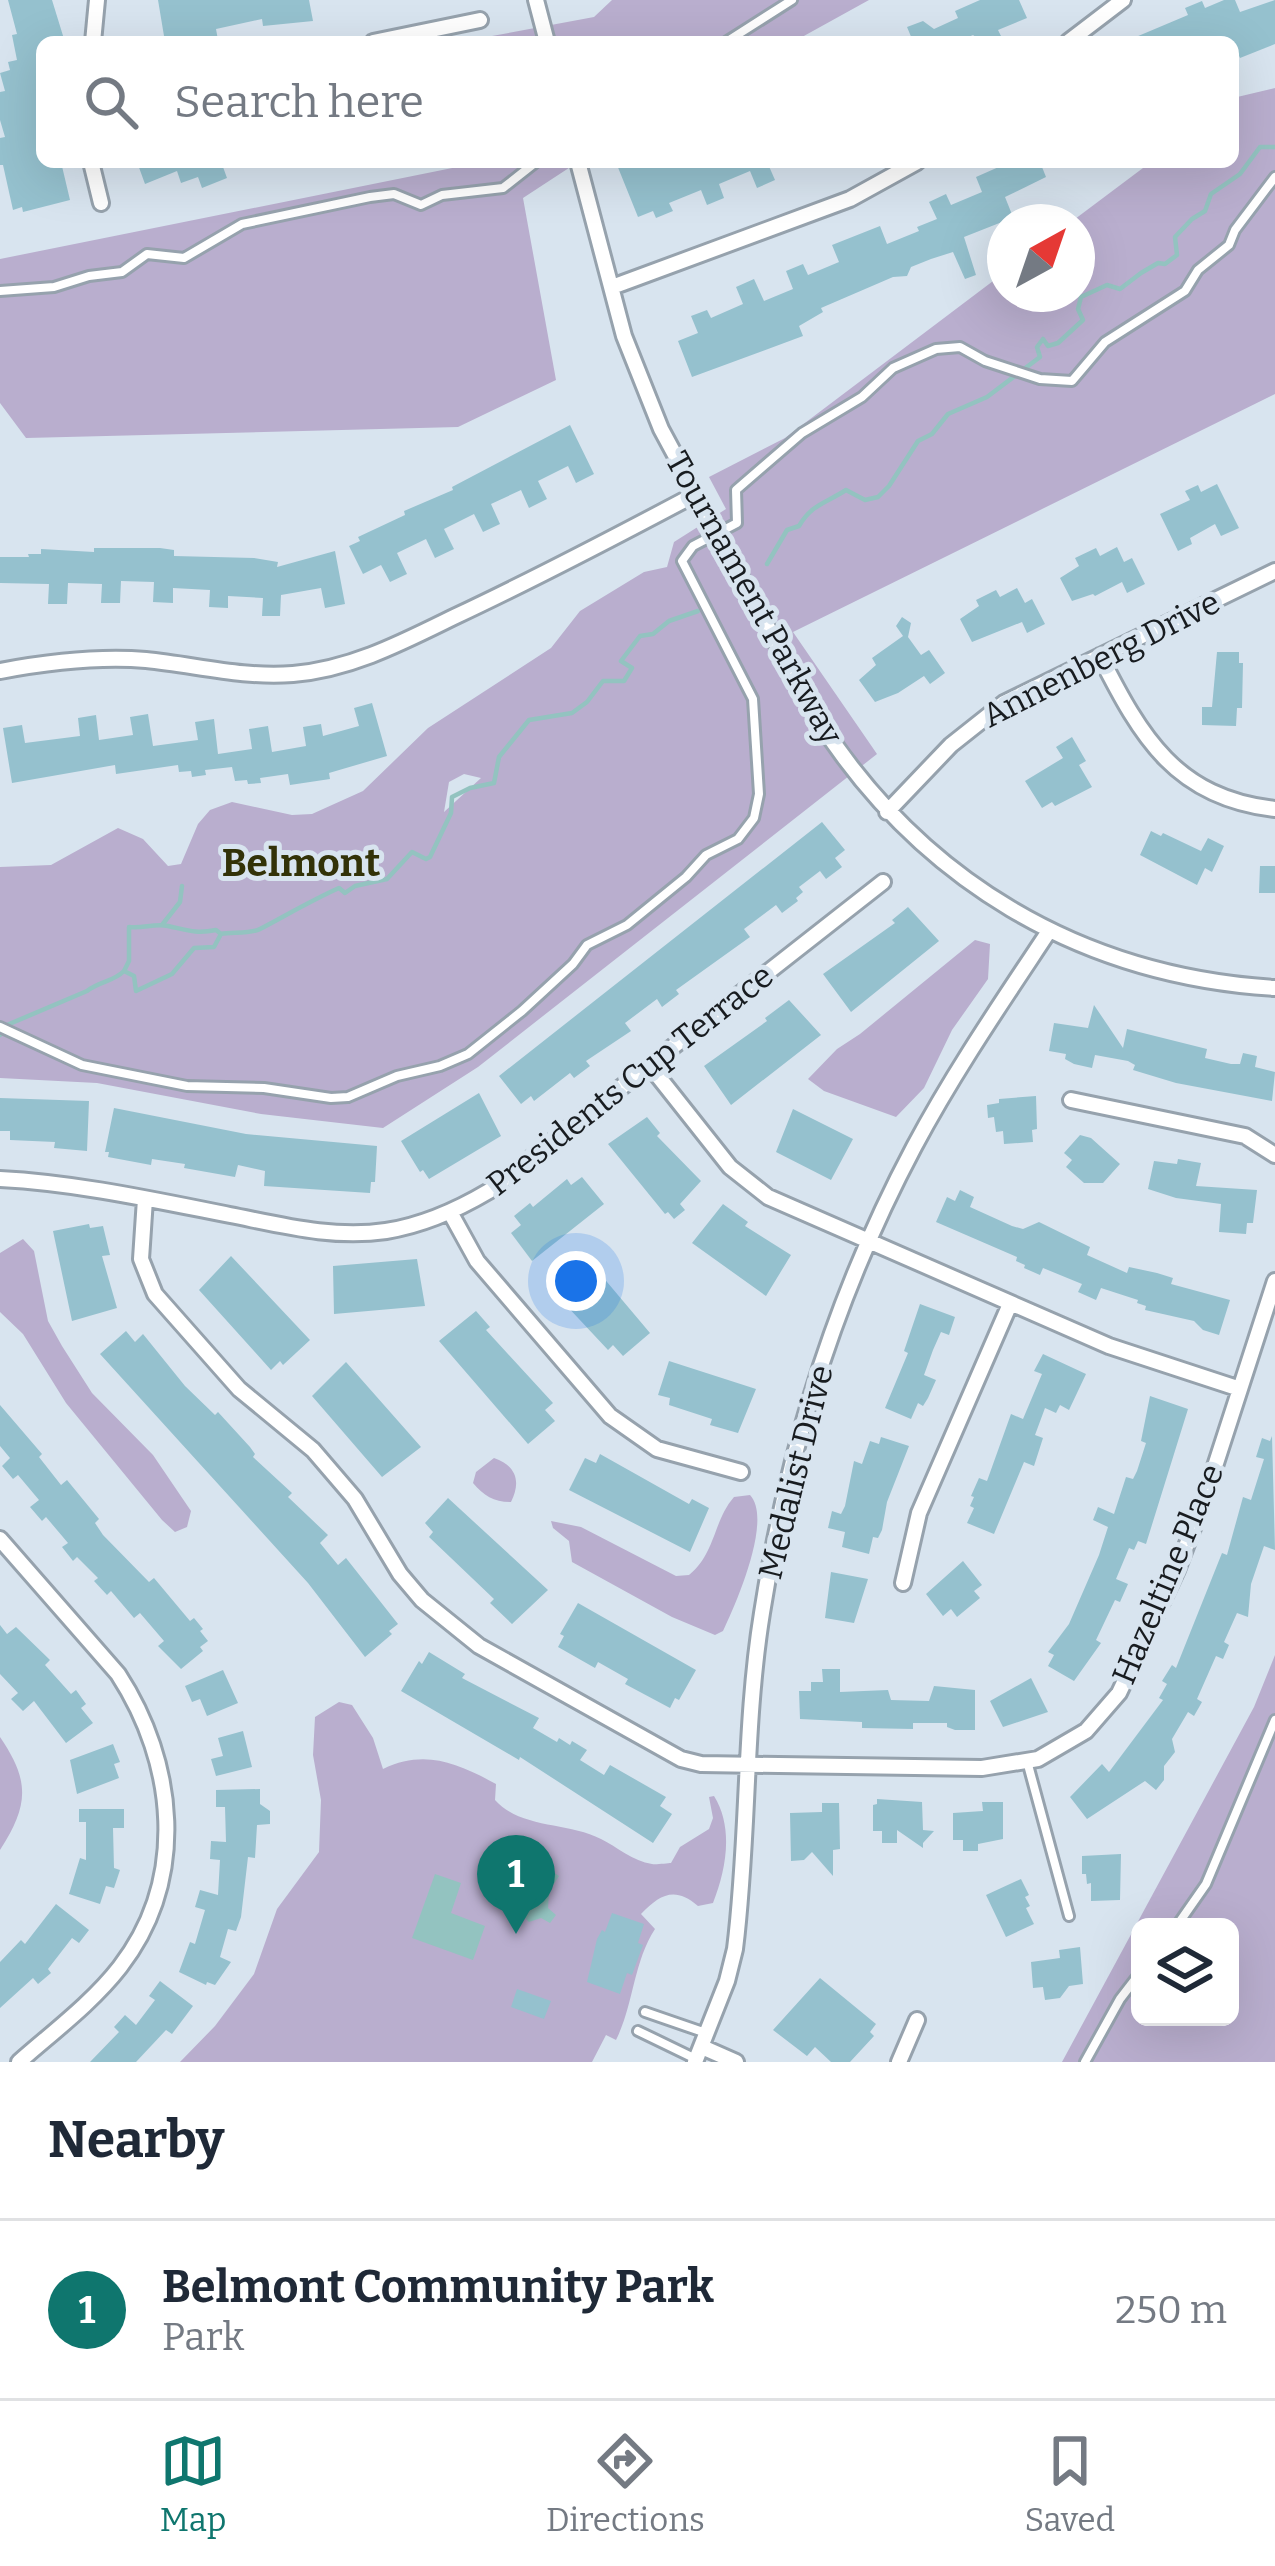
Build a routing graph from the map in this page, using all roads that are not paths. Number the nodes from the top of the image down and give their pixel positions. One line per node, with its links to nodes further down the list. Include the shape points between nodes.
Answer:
1 (97, 0): 6 (street)
2 (536, 0): 8 (street)
3 (792, 0): 9 (lane)
4 (1124, 0): 10 (street)
5 (479, 20): 7 (street)
6 (94, 36)
7 (402, 36)
8 (545, 36)
9 (735, 36)
10 (1076, 36)
11 (92, 168): 16 (street)
12 (529, 168): 18 (lane, via 494,191 421,205 384,194 319,207 242,224 184,258 146,254 122,272)
13 (580, 168): 17 (street, Tournament Parkway)
14 (906, 168): 17 (street, via 850,199)
15 (1275, 177): 20 (lane, via 1229,245 1179,297 1114,335 1072,382 1040,379 951,346 893,368 736,490 737,523)
16 (101, 203)
17 (612, 287): 19 (street, Tournament Parkway, via 643,384)
18 (0, 291)
19 (694, 495): 20 (street, Tournament Parkway); 23 (street, via 432,628 323,671 259,675 98,659)
20 (716, 534): 25 (street, Tournament Parkway, via 838,753); 29 (lane, via 682,561 753,699 754,818 627,925 587,945 468,1054 331,1098 187,1086 82,1065)
21 (1275, 571): 22 (street, Annenberg Drive)
22 (1100, 656): 24 (street, via 1139,730 1172,766 1219,796); 25 (street, Annenberg Drive, via 975,723)
23 (0, 670)
24 (1275, 809)
25 (887, 812): 27 (street, Tournament Parkway, via 960,877)
26 (884, 882): 30 (street, Presidents Cup Terrace)
27 (1049, 931): 28 (street, Tournament Parkway, via 1143,968); 36 (street, Medalist Drive, via 950,1083)
28 (1275, 988)
29 (0, 1028)
30 (650, 1066): 35 (street, Presidents Cup Terrace); 36 (street, via 748,1184)
31 (1071, 1100): 32 (street, via 1245,1136)
32 (1275, 1155)
33 (0, 1179): 34 (street, Presidents Cup Terrace)
34 (146, 1198): 35 (street, Presidents Cup Terrace, via 353,1234); 45 (street, Hazeltine Place, via 141,1259 155,1294 239,1389 313,1450 422,1600 497,1657 681,1759)
35 (450, 1212): 40 (street, via 477,1261 610,1416 657,1449)
36 (869, 1242): 38 (street); 45 (street, Medalist Drive, via 788,1480 761,1615)
37 (1275, 1280): 39 (street, Hazeltine Place)
38 (1010, 1304): 39 (street); 42 (street, via 919,1513)
39 (1240, 1389): 44 (street, Hazeltine Place, via 1177,1570 1119,1693 1086,1731)
40 (741, 1472)
41 (0, 1539): 53 (street, via 133,1697 156,1750 168,1812 161,1880 137,1940 99,1990)
42 (903, 1583)
43 (1275, 1720): 47 (lane, via 1206,1884)
44 (1027, 1762): 45 (street, Hazeltine Place); 46 (lane)
45 (746, 1765): 52 (street, Medalist Drive, via 735,1949)
46 (1069, 1916)
47 (1182, 1918)
48 (1131, 1988): 56 (lane)
49 (645, 2012): 52 (lane)
50 (917, 2020): 55 (street)
51 (638, 2031): 52 (lane)
52 (700, 2050): 54 (street)
53 (19, 2062)
54 (736, 2062)
55 (899, 2062)
56 (1085, 2062)

